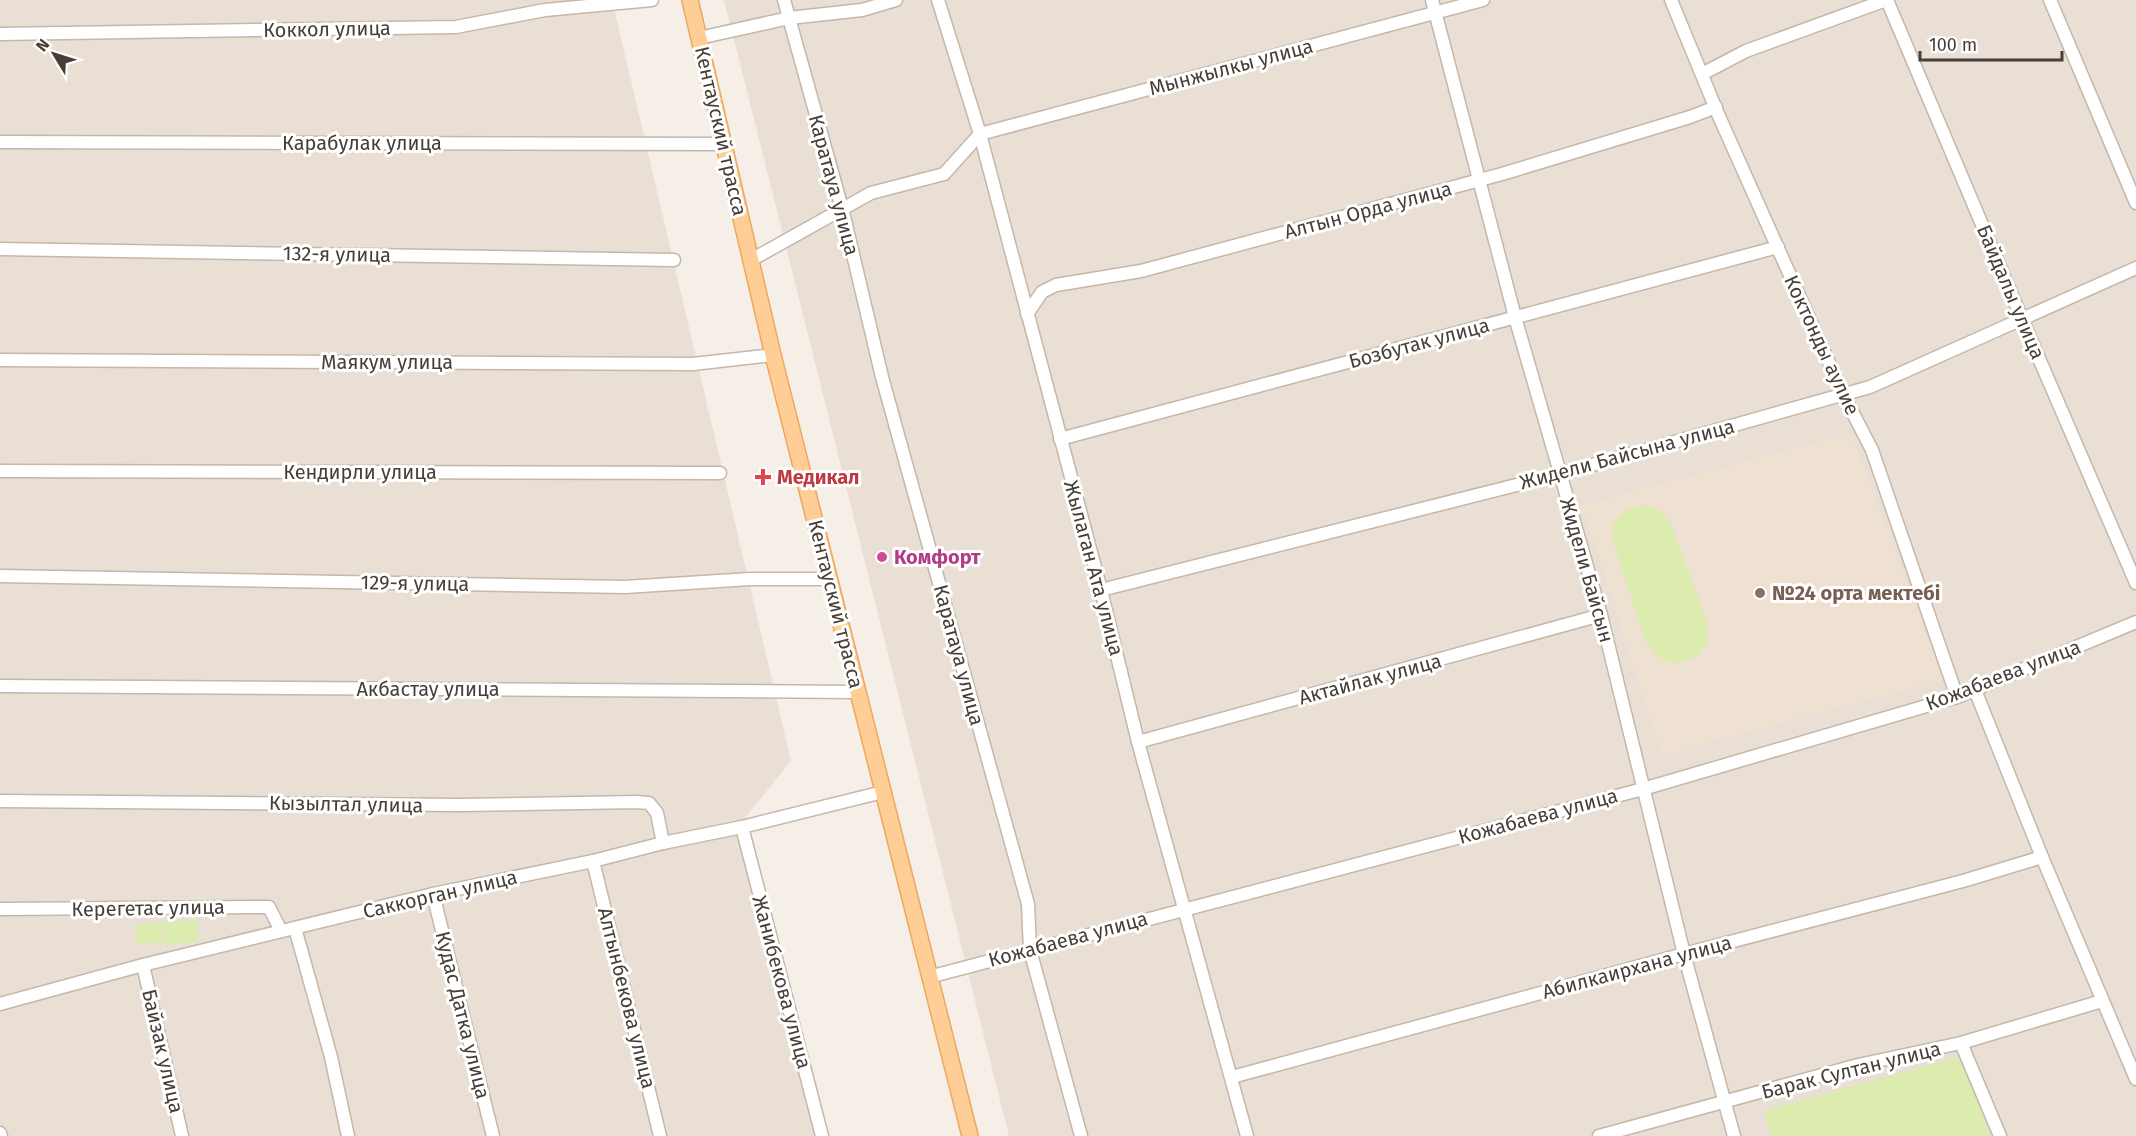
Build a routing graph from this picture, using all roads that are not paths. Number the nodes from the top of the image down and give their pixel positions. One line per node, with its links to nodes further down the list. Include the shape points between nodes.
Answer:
1 (652, 0): 12 (street, Коккол улица, via 544,10 456,27)
2 (690, 0): 13 (main road, Кентауский трасса)
3 (784, 0): 11 (street, Каратауа улица)
4 (896, 0): 11 (street, via 862,10)
5 (938, 0): 16 (street, Жылаган Ата улица)
6 (1483, 0): 10 (street, Мынжылкы улица)
7 (1671, 0): 14 (street, Коктонды аулие)
8 (1887, 0): 14 (street, via 1746,51); 29 (street, Байдалы улица)
9 (2050, 0): 20 (street)
10 (1434, 6): 16 (street, Мынжылкы улица); 19 (street, Жидели Байсын)
11 (789, 18): 13 (street); 21 (street, Каратауа улица)
12 (0, 34)
13 (699, 38): 18 (main road, Кентауский трасса)
14 (1702, 74): 15 (street, Коктонды аулие)
15 (1716, 107): 19 (street, Алтын Орда улица); 22 (street, Коктонды аулие)
16 (980, 134): 21 (street, via 944,174 871,193); 27 (street, Жылаган Ата улица)
17 (0, 142): 18 (street, Карабулак улица)
18 (724, 144): 25 (main road, Кентауский трасса)
19 (1480, 179): 27 (street, Алтын Орда улица, via 1141,272 1056,285 1042,292); 28 (street, Жидели Байсын)
20 (2136, 203)
21 (842, 207): 25 (street); 60 (street, Каратауа улица, via 882,377 1028,904)
22 (1778, 247): 28 (street, Бозбутак улица); 32 (street, Коктонды аулие)
23 (0, 249): 24 (street, 132-я улица)
24 (674, 260)
25 (751, 260): 30 (main road, Кентауский трасса)
26 (2136, 268): 29 (street, Жидели Байсына улица)
27 (1027, 314): 33 (street, Жылаган Ата улица)
28 (1515, 317): 33 (street, Бозбутак улица); 36 (street, Жидели Байсын)
29 (2022, 319): 32 (street, Жидели Байсына улица, via 1870,387); 39 (street, Байдалы улица)
30 (773, 355): 31 (street, Маякум улица, via 693,364); 38 (main road, Кентауский трасса)
31 (0, 360)
32 (1843, 394): 36 (street, Жидели Байсына улица); 46 (street, Коктонды аулие, via 1872,450)
33 (1060, 439): 40 (street, Жылаган Ата улица)
34 (0, 471): 35 (street, Кендирли улица)
35 (720, 473)
36 (1560, 474): 40 (street, Жидели Байсына улица); 41 (street, Жидели Байсын)
37 (0, 576): 38 (street, 129-я улица, via 625,587 750,579)
38 (830, 579): 45 (main road, Кентауский трасса)
39 (2136, 583)
40 (1101, 590): 47 (street, Жылаган Ата улица)
41 (1601, 615): 47 (street, Актайлак улица); 48 (street, Жидели Байсын)
42 (2136, 622): 44 (street, Кожабаева улица)
43 (0, 686): 45 (street, Акбастау улица)
44 (1975, 690): 46 (street, Кожабаева улица); 53 (street)
45 (857, 692): 49 (main road, Кентауский трасса)
46 (1958, 697): 48 (street, Кожабаева улица)
47 (1138, 742): 56 (street, Жылаган Ата улица)
48 (1643, 789): 56 (street, Кожабаева улица); 61 (street, Жидели Байсын)
49 (883, 792): 51 (street, Саккорган улица); 63 (main road, Кентауский трасса)
50 (0, 801): 52 (street, Кызылтал улица, via 460,806 636,802 649,803 657,813)
51 (742, 827): 52 (street, Саккорган улица); 74 (street, Жанибекова улица)
52 (663, 843): 54 (street, Саккорган улица)
53 (2042, 857): 61 (street, Абилкаирхана улица); 64 (street)
54 (593, 861): 55 (street, Саккорган улица); 73 (street, Алтынбекова улица)
55 (433, 894): 58 (street, Саккорган улица); 72 (street, Кудас Датка улица)
56 (1184, 908): 60 (street, Кожабаева улица); 67 (street, Жылаган Ата улица)
57 (0, 909): 59 (street, Керегетас улица, via 268,907)
58 (295, 928): 59 (street, Саккорган улица); 71 (street, via 331,1057)
59 (281, 931): 62 (street, Саккорган улица)
60 (1030, 950): 63 (street, Кожабаева улица); 76 (street, Каратауа улица)
61 (1684, 954): 67 (street, Абилкаирхана улица); 69 (street, Жидели Байсын)
62 (143, 965): 65 (street, Саккорган улица); 70 (street, Байзак улица)
63 (929, 977): 75 (main road, Кентауский трасса)
64 (2102, 1001): 66 (street, Барак Султан улица); 68 (street)
65 (0, 1004)
66 (1961, 1043): 69 (street, Барак Султан улица, via 1858,1065); 80 (street)
67 (1232, 1077): 77 (street, Жылаган Ата улица)
68 (2136, 1079)
69 (1725, 1102): 78 (street, Барак Султан улица); 79 (street, Жидели Байсын)
70 (182, 1136)
71 (348, 1136)
72 (493, 1136)
73 (660, 1136)
74 (822, 1136)
75 (970, 1136)
76 (1081, 1136)
77 (1247, 1136)
78 (1599, 1136)
79 (1734, 1136)
80 (2000, 1136)

